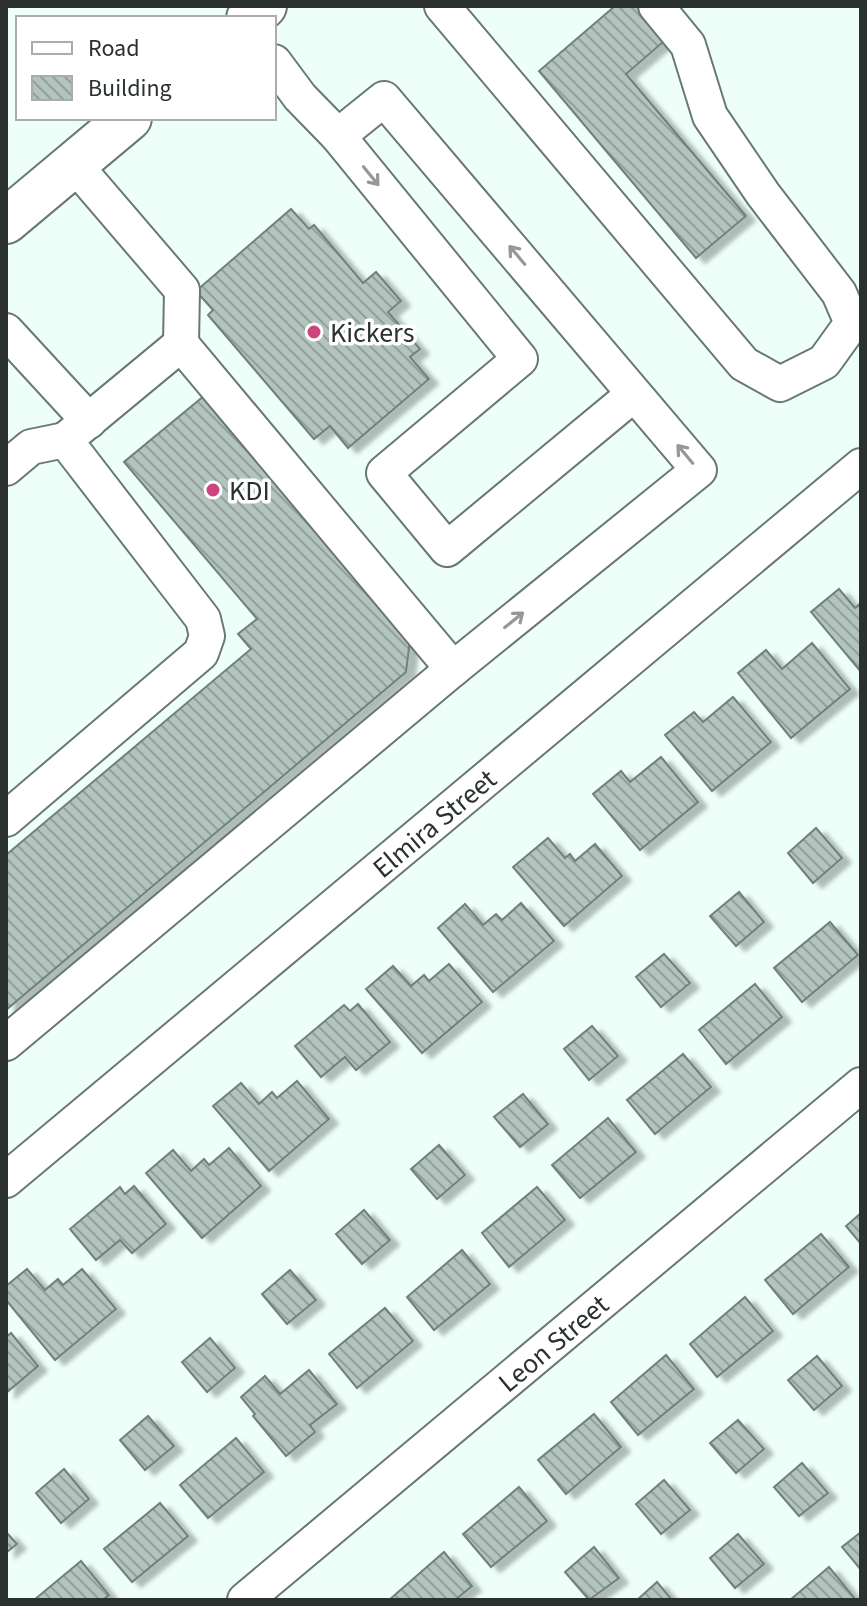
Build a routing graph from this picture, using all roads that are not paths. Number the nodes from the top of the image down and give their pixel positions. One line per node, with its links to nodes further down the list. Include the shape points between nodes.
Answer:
1 (442, 6): 2 (street, via 744,364 780,384 824,362 852,323 839,293 710,116 688,45)
2 (656, 6)
3 (276, 65): 5 (street)
4 (127, 120): 6 (main road)
5 (338, 136): 10 (street, one-way to 5, via 384,99); 10 (street, one-way to 10, via 520,359 384,473 447,549)
6 (74, 164): 7 (main road); 9 (street, via 182,290)
7 (6, 221)
8 (6, 331): 11 (street)
9 (181, 344): 11 (street); 14 (street)
10 (634, 394): 14 (street, one-way to 10, via 699,470)
11 (77, 431): 13 (street, via 31,447); 15 (street, via 203,619 207,636 201,653)
12 (861, 466): 18 (street, Elmira Street)
13 (6, 468)
14 (453, 669): 16 (street)
15 (6, 819)
16 (6, 1043)
17 (861, 1085): 19 (street, Leon Street)
18 (6, 1180)
19 (245, 1600)

